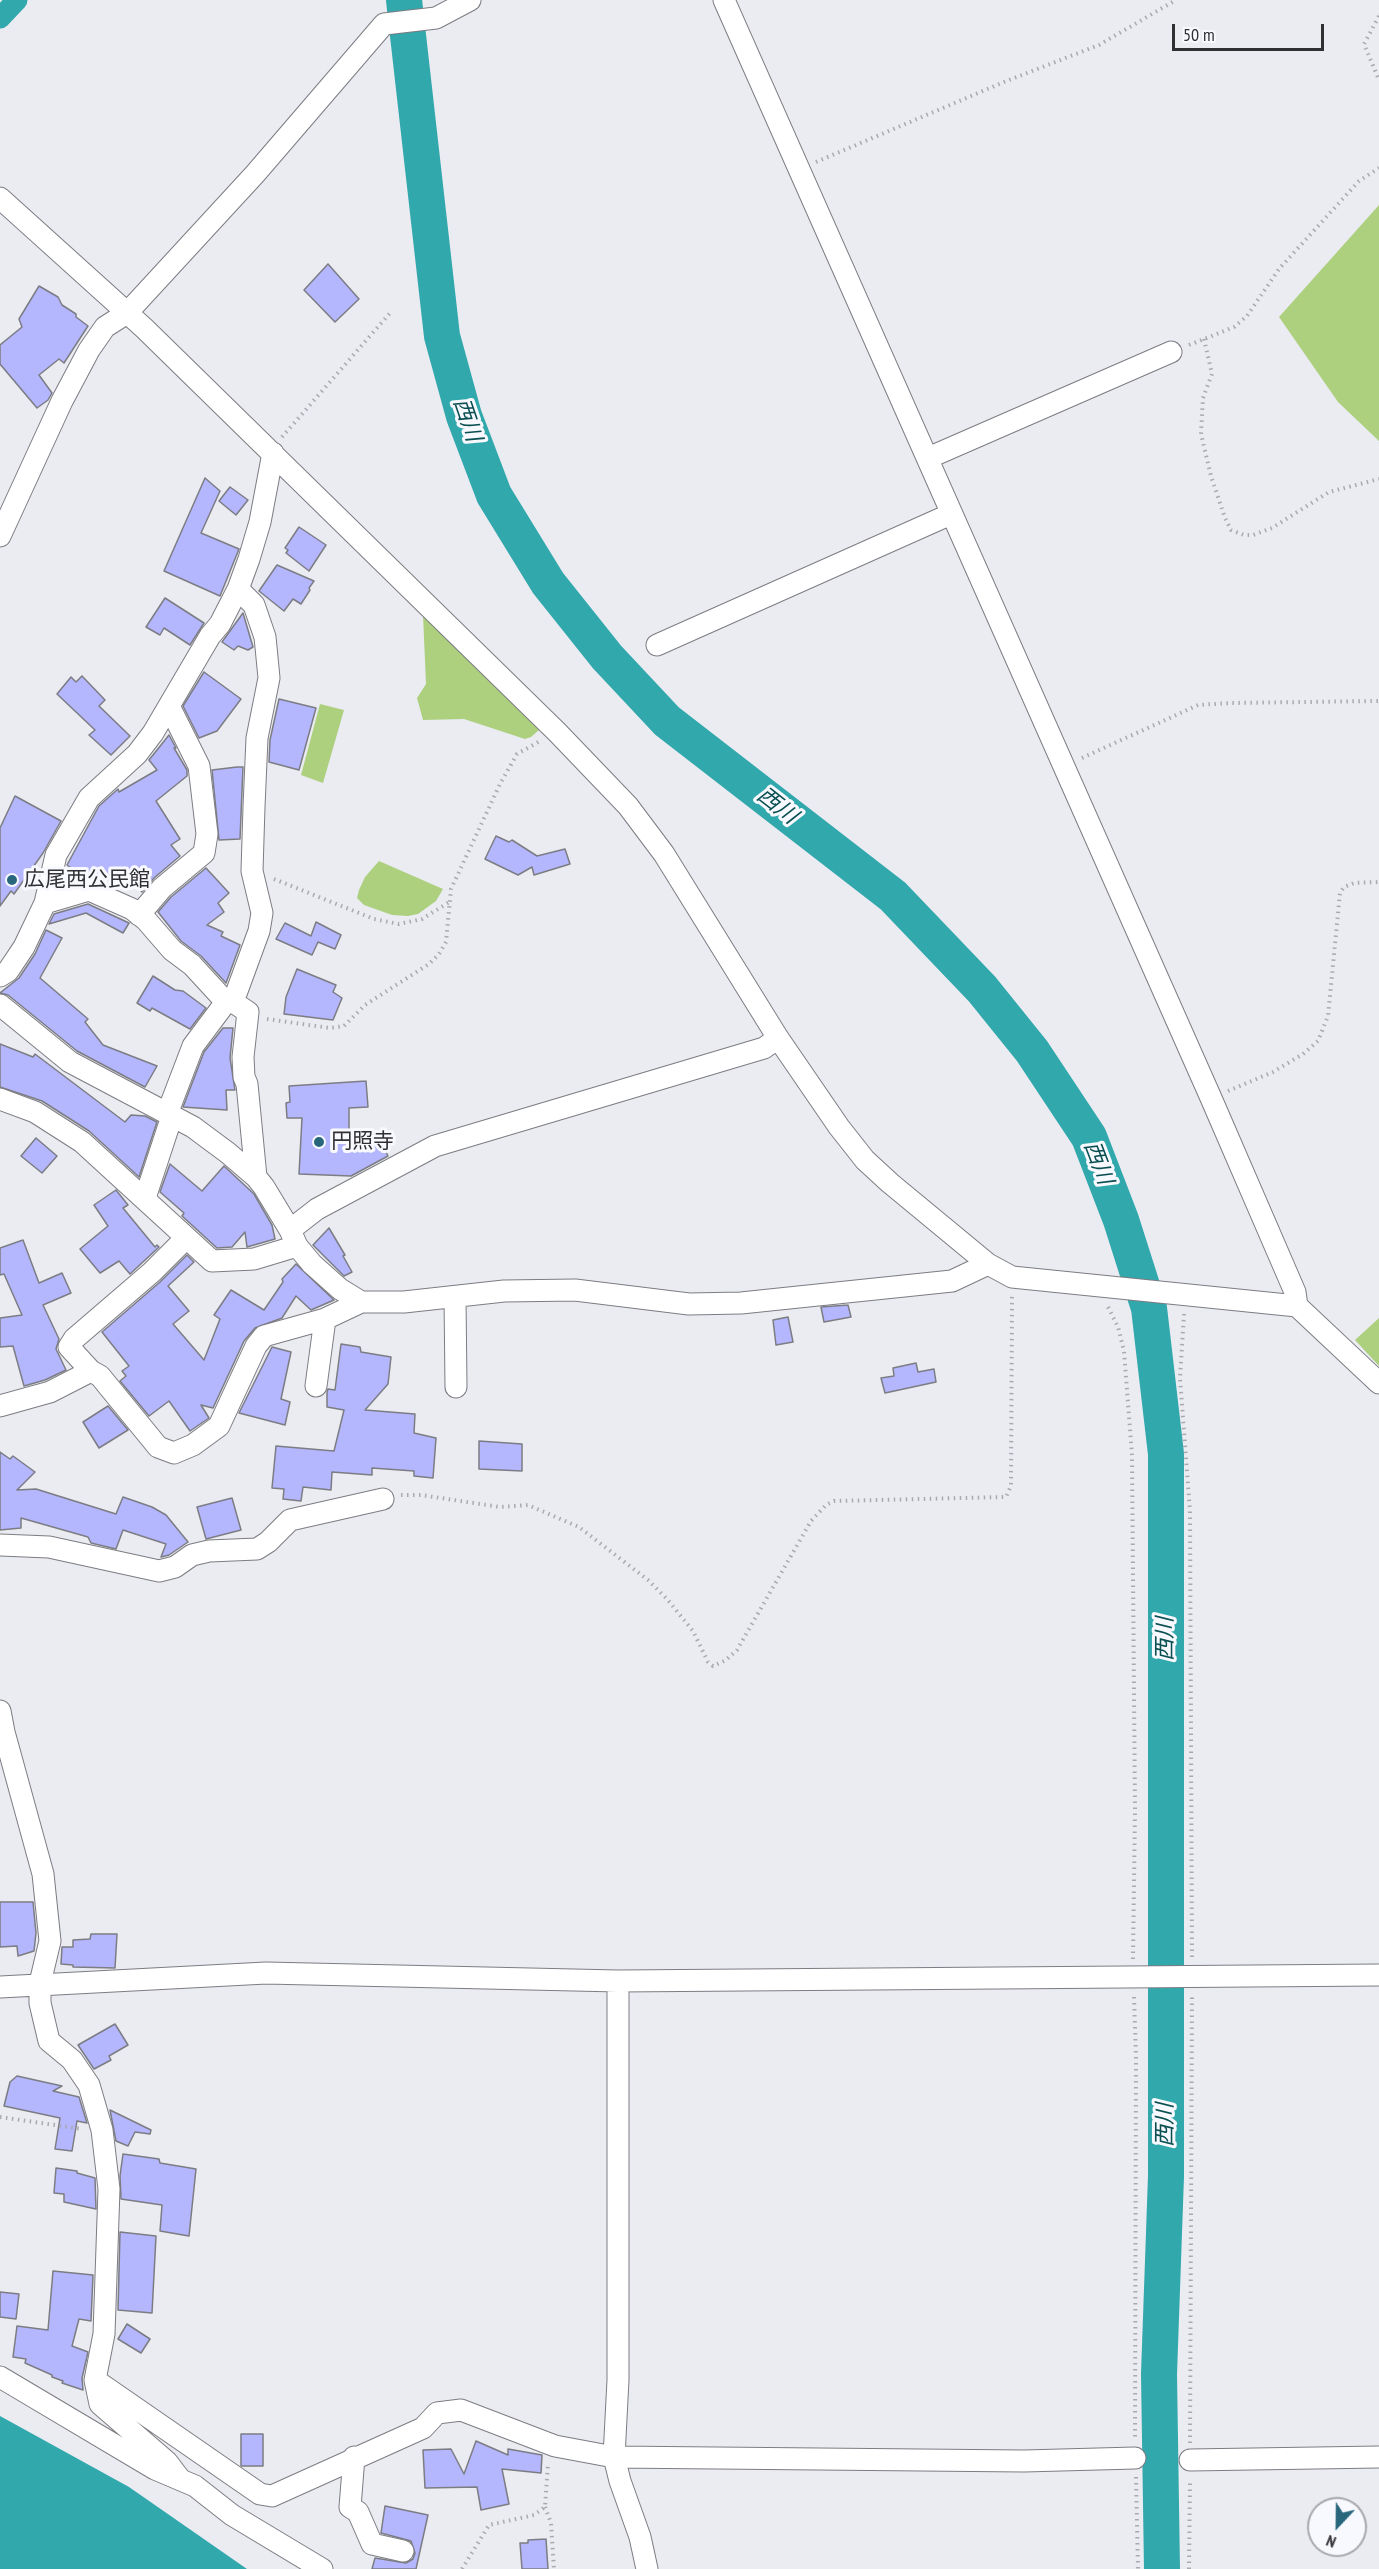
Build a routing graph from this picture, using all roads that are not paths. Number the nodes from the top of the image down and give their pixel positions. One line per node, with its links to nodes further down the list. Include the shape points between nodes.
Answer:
1 (470, 0): 4 (street, via 436,18 384,24)
2 (724, 0): 7 (street)
3 (0, 198): 4 (street)
4 (127, 313): 6 (street); 9 (street, via 105,327 89,350)
5 (1171, 352): 7 (street)
6 (273, 453): 10 (street, via 260,522); 18 (street, via 628,806 664,854)
7 (928, 458): 8 (street)
8 (951, 514): 11 (street); 28 (street, via 1211,1098)
9 (0, 536)
10 (238, 589): 12 (street); 17 (street, via 254,605 265,637 269,678 257,738 252,872 262,913)
11 (657, 645)
12 (169, 706): 13 (street, via 137,754 89,798 56,855); 14 (street, via 199,766 207,834 204,853 162,888)
13 (45, 903): 14 (street, via 89,890); 15 (street, via 24,947)
14 (139, 915): 17 (street, via 171,950)
15 (0, 976)
16 (0, 1005): 20 (street, via 70,1062)
17 (236, 1005): 20 (street, via 194,1046); 21 (street)
18 (778, 1038): 24 (street, via 764,1048 435,1146 318,1209); 25 (street, via 865,1160)
19 (0, 1099): 22 (street, via 35,1112 82,1142)
20 (169, 1115): 21 (street, via 193,1127); 22 (street)
21 (256, 1177): 24 (street)
22 (145, 1198): 23 (street)
23 (186, 1238): 24 (street, via 212,1261 254,1259); 30 (street, via 74,1339 69,1347)
24 (293, 1238): 27 (street, via 327,1278)
25 (988, 1264): 26 (street, via 952,1281 741,1303 689,1304 575,1290 504,1291); 28 (street, via 1012,1277)
26 (455, 1297): 27 (street); 33 (street)
27 (361, 1302): 29 (street)
28 (1298, 1306): 31 (street)
29 (325, 1319): 30 (street, via 264,1336 219,1426 174,1453 158,1447 100,1376); 32 (street)
30 (91, 1371): 34 (street, via 50,1392)
31 (1379, 1383)
32 (316, 1386)
33 (456, 1387)
34 (0, 1406)
35 (382, 1499): 36 (street, via 290,1520 257,1548 209,1551 159,1571 49,1547)
36 (0, 1545)
37 (0, 1711): 40 (street, via 43,1875 50,1941)
38 (1379, 1975): 39 (street)
39 (618, 1981): 40 (street, via 266,1973); 45 (street, via 618,2380)
40 (40, 1983): 41 (street); 43 (street, via 40,2003 50,2041 72,2060 89,2085 102,2130 108,2200 104,2334)
41 (0, 1987)
42 (0, 2377): 49 (street, via 155,2469)
43 (95, 2380): 44 (street, via 260,2494 272,2496); 49 (street, via 100,2404 167,2462)
44 (354, 2457): 45 (street, via 423,2428 437,2413 461,2410 555,2446); 50 (street, via 354,2509 372,2544)
45 (614, 2457): 47 (street, via 1024,2461); 52 (street)
46 (1379, 2457): 48 (street)
47 (1135, 2458)
48 (1190, 2460)
49 (180, 2479): 51 (street)
50 (403, 2551)
51 (322, 2569)
52 (647, 2569)

